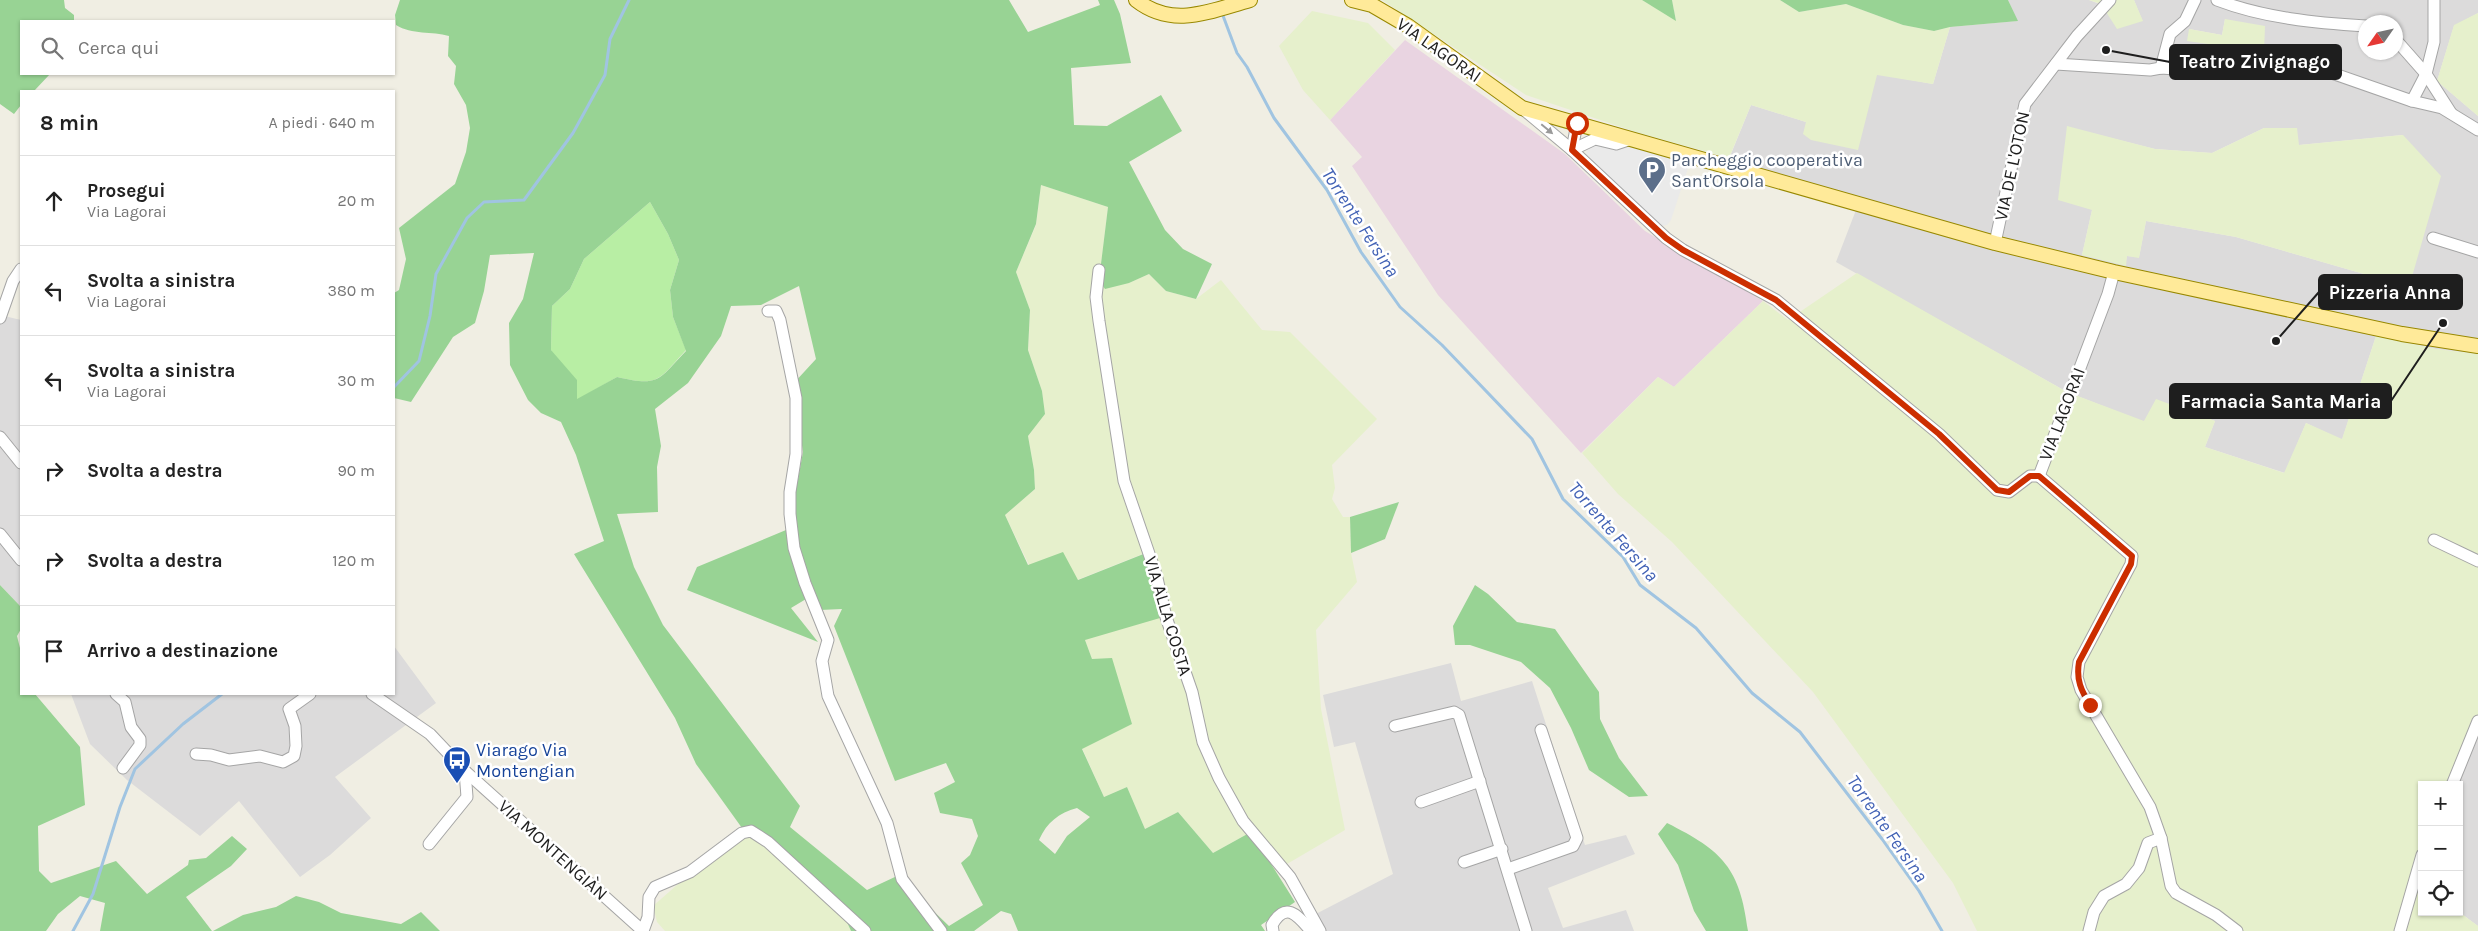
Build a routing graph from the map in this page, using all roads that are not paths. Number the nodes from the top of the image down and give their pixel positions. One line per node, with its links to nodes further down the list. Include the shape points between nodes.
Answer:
1 (1136, 0): 2 (main road, via 1160,13 1190,17)
2 (1250, 0)
3 (1352, 0): 14 (main road, VIA LAGORAI, via 1372,5 1408,26)
4 (2110, 0): 10 (street, VIA DE L'OTON)
5 (2196, 0): 11 (street, via 2185,21 2170,34)
6 (2217, 0): 8 (street, via 2301,20)
7 (2434, 0): 12 (street, via 2434,42)
8 (2358, 25)
9 (2403, 48): 12 (street)
10 (2056, 64): 11 (street); 21 (street, VIA DE L'OTON, via 2025,104)
11 (2161, 68): 13 (street, via 2189,70 2242,59 2283,56)
12 (2426, 74): 13 (street); 15 (street)
13 (2412, 101): 15 (street, via 2442,108)
14 (1522, 108): 16 (main road, VIA LAGORAI); 19 (street, VIA LAGORAI, one-way to 19)
15 (2452, 114): 17 (street)
16 (1577, 123): 18 (main road, VIA LAGORAI); 19 (street)
17 (2478, 130)
18 (1631, 139): 19 (street, VIA LAGORAI, via 1616,144 1595,139); 21 (main road, VIA LAGORAI)
19 (1572, 150): 31 (street, VIA LAGORAI, via 1666,238 1776,300 1939,434 1997,490 2009,492 2030,476)
20 (2433, 238): 22 (street)
21 (1995, 243): 25 (main road, VIA LAGORAI)
22 (2478, 252)
23 (1099, 270): 59 (street, VIA ALLA COSTA, via 1096,297 1124,481 1192,692 1203,742 1243,820 1290,877)
24 (20, 271): 27 (street)
25 (2114, 272): 28 (main road, VIA LAGORAI, via 2402,334); 31 (street, VIA LAGORAI)
26 (768, 311): 56 (street, via 776,311 780,320 796,398 796,454 790,514 794,548 828,640 822,662 828,696 887,823 902,879)
27 (0, 318)
28 (2478, 346)
29 (0, 437): 30 (street)
30 (20, 462)
31 (2039, 476): 48 (street, via 2132,556 2131,564 2079,662 2077,677 2081,690 2150,807)
32 (0, 534): 34 (street)
33 (2434, 540): 35 (street)
34 (20, 559)
35 (2478, 561)
36 (117, 695): 43 (street, via 125,702 131,727 140,739 140,745)
37 (308, 695): 42 (street, via 289,708 295,726 296,746 294,756 283,762 260,756 230,760)
38 (373, 695): 44 (street, VIA MONTENGIÀN, via 430,734)
39 (2478, 721): 46 (street)
40 (1394, 726): 45 (street, via 1454,712 1459,715)
41 (1541, 730): 52 (street, via 1577,838 1573,846)
42 (196, 754)
43 (123, 768)
44 (465, 771): 49 (street, via 467,797); 54 (street, VIA MONTENGIÀN)
45 (1480, 781): 47 (street); 50 (street)
46 (2454, 781)
47 (1421, 802)
48 (2161, 838): 61 (street, via 2148,843 2139,868 2126,884 2104,896 2094,912); 62 (street, via 2171,886 2176,894 2216,915)
49 (428, 844)
50 (1502, 849): 51 (street); 52 (street)
51 (1464, 862)
52 (1508, 868): 60 (street)
53 (2418, 869): 63 (street)
54 (643, 931): 55 (street, via 649,897 655,887 690,872 742,833 751,831 768,842)
55 (865, 931)
56 (941, 931)
57 (1274, 931): 58 (street, via 1272,925 1277,916 1287,912 1296,914)
58 (1311, 931)
59 (1320, 931)
60 (1526, 931)
61 (2089, 931)
62 (2237, 931)
63 (2400, 931)

